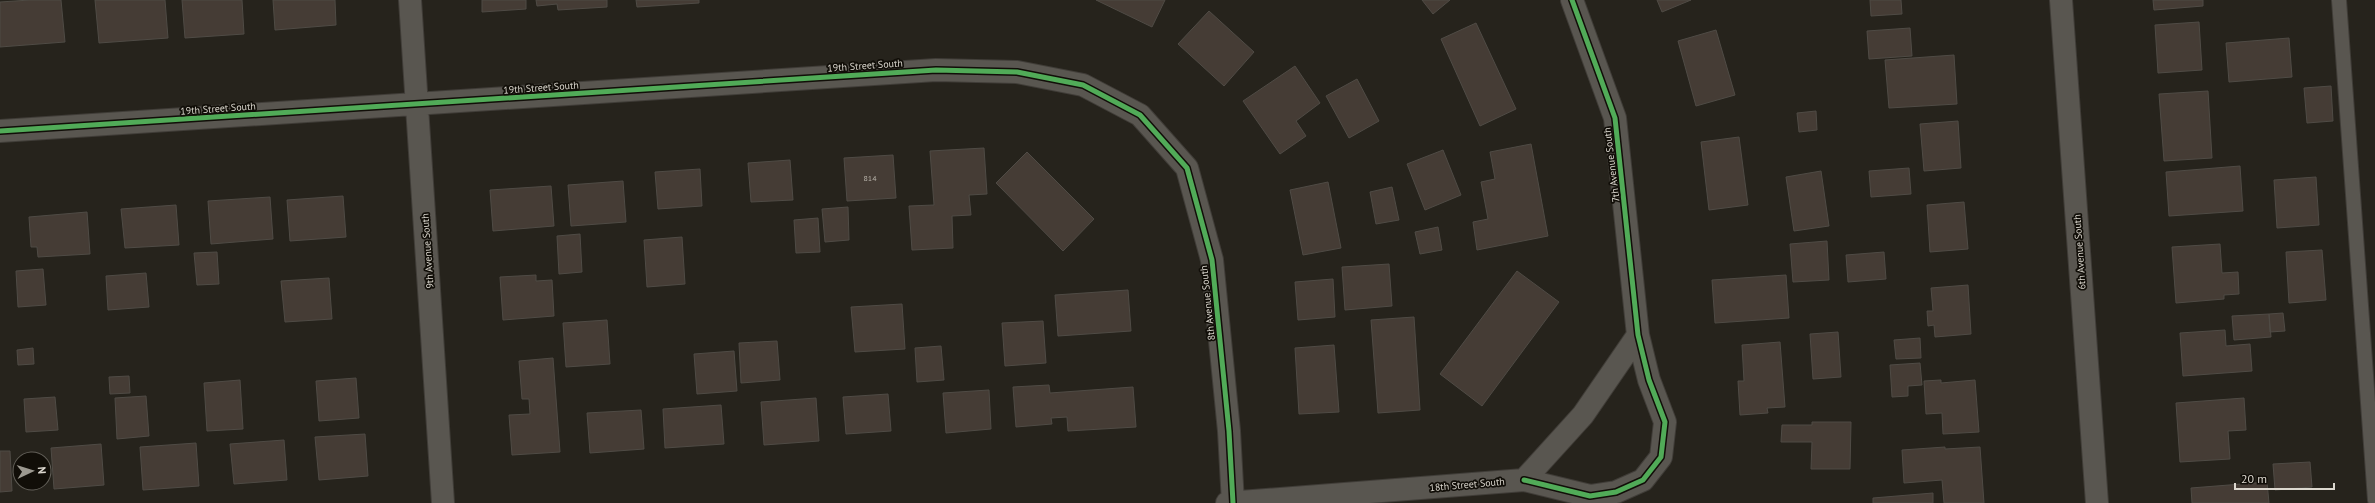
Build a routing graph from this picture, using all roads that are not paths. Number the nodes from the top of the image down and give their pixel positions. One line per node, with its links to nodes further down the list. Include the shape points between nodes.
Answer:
1 (410, 0): 6 (street, 9th Avenue South)
2 (1572, 0): 8 (street, 7th Avenue South, via 1615,118)
3 (2061, 0): 14 (street, 6th Avenue South)
4 (2339, 0): 10 (lane)
5 (1083, 85): 6 (street, 19th Street South, via 1017,72 936,70); 13 (street, 8th Avenue South, via 1140,115 1187,168 1212,260 1229,431)
6 (418, 104): 7 (street, 19th Street South); 11 (street, 9th Avenue South)
7 (0, 131)
8 (1638, 335): 9 (street, via 1583,415); 9 (street, 7th Avenue South, via 1649,380 1665,422 1661,457 1643,480 1616,492 1590,496)
9 (1524, 480): 13 (street, 18th Street South)
10 (2375, 500)
11 (443, 503)
12 (1227, 503): 13 (street, 18th Street South)
13 (1233, 503)
14 (2097, 503)

